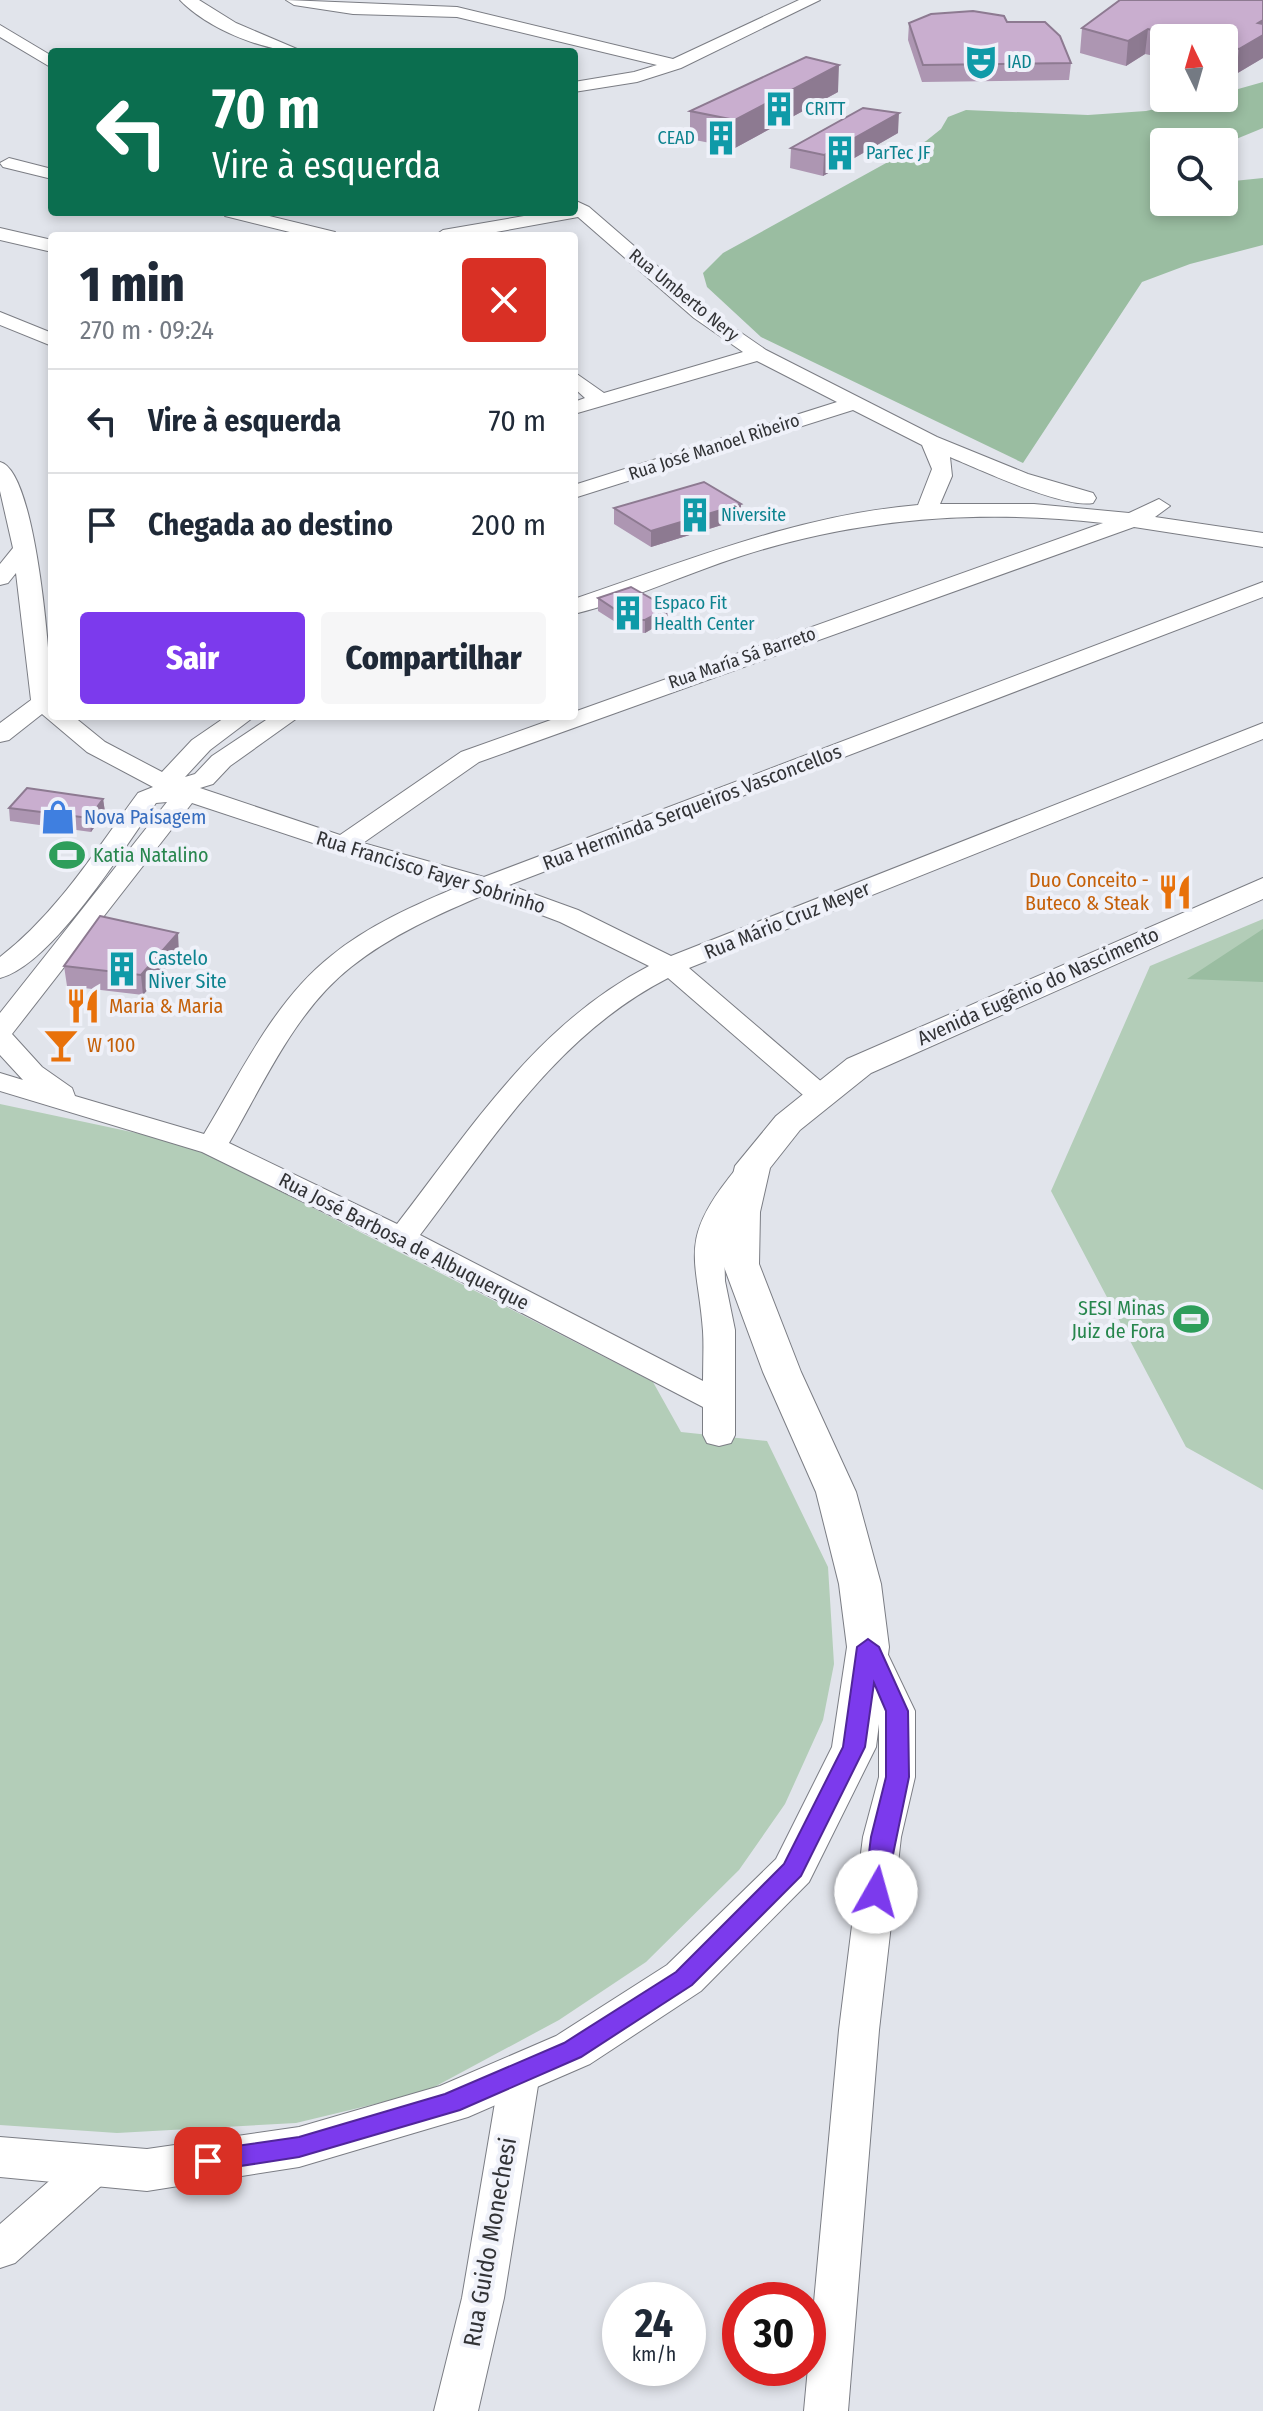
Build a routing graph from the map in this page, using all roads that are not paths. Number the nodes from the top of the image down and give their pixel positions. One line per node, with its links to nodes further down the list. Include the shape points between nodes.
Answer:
1 (188, 0): 7 (street, via 230,26)
2 (294, 0): 5 (street, via 353,9)
3 (429, 0): 5 (street)
4 (812, 0): 9 (street)
5 (457, 12): 9 (street)
6 (0, 30): 8 (street)
7 (286, 48)
8 (48, 60)
9 (675, 64): 10 (street, via 637,77)
10 (578, 86)
11 (9, 163): 12 (street)
12 (48, 173)
13 (579, 208): 22 (street, Rua Umberto Nery, via 701,314)
14 (247, 216): 16 (street)
15 (540, 216): 17 (street)
16 (312, 232)
17 (462, 232)
18 (0, 234): 19 (street)
19 (48, 245)
20 (0, 318): 21 (street)
21 (48, 338)
22 (759, 354): 24 (street); 25 (street, Rua Umberto Nery)
23 (578, 381): 24 (street)
24 (600, 400): 26 (street)
25 (854, 403): 27 (street, Rua Umberto Nery); 29 (street, Rua José Manoel Ribeiro)
26 (578, 407)
27 (930, 441): 30 (street, Rua Umberto Nery, via 1020,479); 31 (street, via 942,458 944,475)
28 (0, 468): 38 (street, via 14,498)
29 (578, 491)
30 (1085, 498): 31 (street, via 1025,493); 32 (street)
31 (930, 502): 33 (street, via 1077,511); 35 (street, via 854,501); 37 (street)
32 (1159, 506): 33 (street, Rua María Sá Barreto); 34 (street)
33 (1133, 520): 36 (street); 45 (street, Rua María Sá Barreto)
34 (1263, 521)
35 (727, 535): 37 (street); 41 (street)
36 (1263, 540)
37 (749, 548): 42 (street)
38 (24, 549): 39 (street); 43 (street)
39 (0, 578)
40 (1263, 589): 56 (street, Rua Herminda Serqueiros Vasconcellos)
41 (578, 599)
42 (578, 600)
43 (48, 689)
44 (48, 708): 51 (street)
45 (578, 717)
46 (66, 720): 52 (street, Rua Francisco Fayer Sobrinho, via 96,747)
47 (237, 720): 52 (street, via 201,745 172,776)
48 (282, 720): 52 (street, via 221,761 204,779)
49 (570, 720): 53 (street, Rua María Sá Barreto, via 470,757)
50 (1263, 730): 58 (street, Rua Mário Cruz Meyer)
51 (0, 735)
52 (174, 788): 53 (street, Rua Francisco Fayer Sobrinho); 54 (street, via 147,798); 55 (street, via 180,802)
53 (343, 845): 56 (street, Rua Francisco Fayer Sobrinho)
54 (101, 865): 55 (street); 59 (street, via 40,939)
55 (129, 870): 60 (street)
56 (488, 886): 58 (street, Rua Francisco Fayer Sobrinho, via 569,916); 64 (street, Rua Herminda Serqueiros Vasconcellos, via 394,929 316,982)
57 (1263, 887): 62 (street, Avenida Eugênio do Nascimento, via 859,1066)
58 (670, 966): 62 (street, Rua Francisco Fayer Sobrinho); 66 (street, Rua Mário Cruz Meyer, via 600,1006 529,1073)
59 (0, 970)
60 (0, 1029): 63 (street, Rua José Barbosa de Albuquerque, via 32,1073)
61 (0, 1082): 63 (street, Rua José Barbosa de Albuquerque)
62 (820, 1095): 65 (street, Avenida Eugênio do Nascimento, via 788,1123); 67 (street, Avenida Eugênio do Nascimento, via 809,1126 780,1167 764,1209 763,1263)
63 (77, 1105): 64 (street, Rua José Barbosa de Albuquerque)
64 (212, 1146): 66 (street, Rua José Barbosa de Albuquerque)
65 (753, 1166): 66 (street, Rua José Barbosa de Albuquerque, via 723,1205 709,1243 719,1330 719,1419); 67 (street, Avenida Eugênio do Nascimento, via 742,1212 741,1264)
66 (402, 1238)
67 (782, 1372): 68 (street, Avenida Eugênio do Nascimento, via 836,1492 860,1584)
68 (868, 1647): 69 (street, Avenida Eugênio do Nascimento, via 854,1747 793,1870 684,1978 573,2050); 74 (street, via 897,1711 897,1777 882,1837 861,2015)
69 (520, 2073): 71 (street, Avenida Eugênio do Nascimento, via 451,2103 299,2147 147,2170); 73 (street, Rua Guido Monechesi, via 483,2298)
70 (0, 2157): 71 (street, Avenida Eugênio do Nascimento)
71 (95, 2166): 72 (street)
72 (0, 2250)
73 (456, 2411)
74 (826, 2411)

